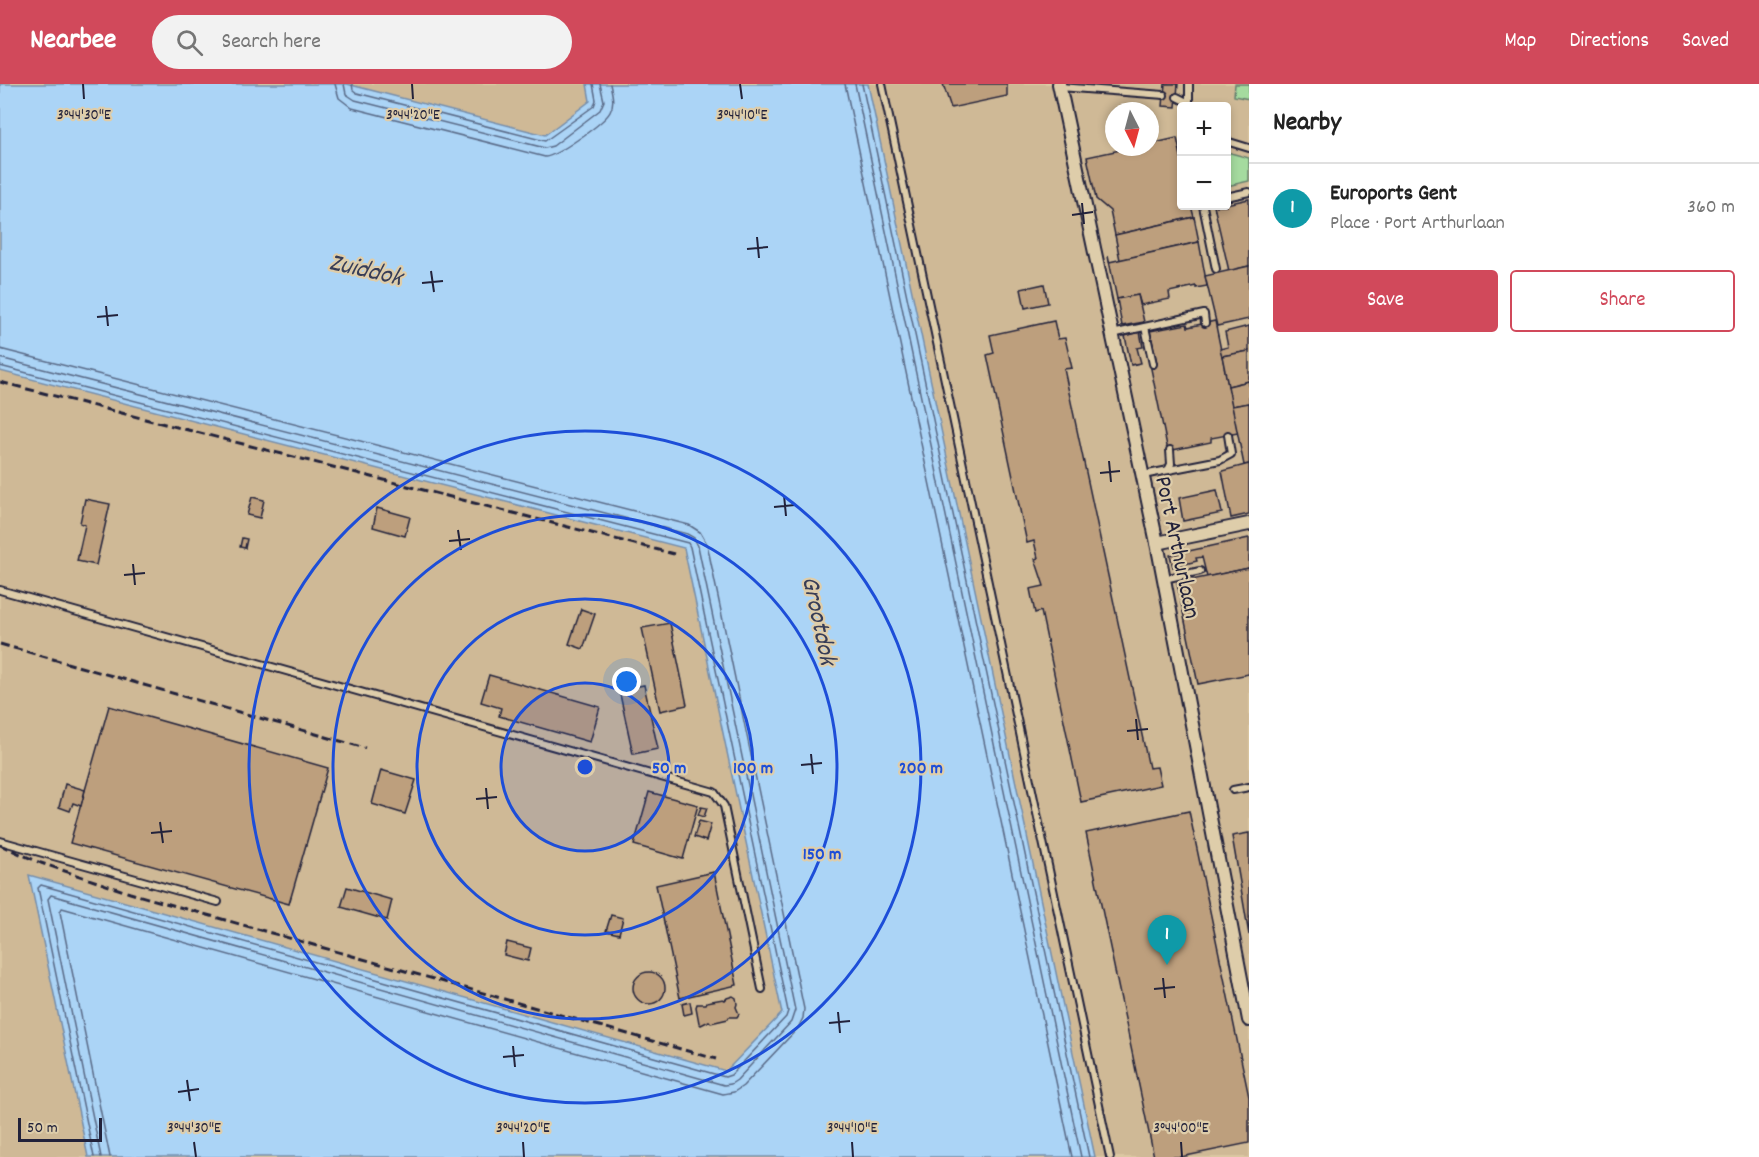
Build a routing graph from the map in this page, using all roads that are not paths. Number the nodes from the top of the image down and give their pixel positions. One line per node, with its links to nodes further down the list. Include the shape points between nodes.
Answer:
1 (882, 84): 33 (lane)
2 (1189, 84): 7 (lane)
3 (1059, 85): 4 (lane); 16 (street, Port Arthurlaan)
4 (1164, 95)
5 (1177, 97): 6 (lane)
6 (1185, 102)
7 (1190, 102)
8 (1231, 142): 9 (lane)
9 (1249, 148)
10 (1249, 192): 11 (lane)
11 (1231, 196)
12 (1204, 210): 13 (lane)
13 (1216, 269)
14 (1205, 323): 15 (lane, via 1203,314)
15 (1145, 327): 16 (lane); 17 (lane)
16 (1112, 334): 21 (street, Port Arthurlaan)
17 (1153, 363)
18 (1228, 435): 20 (lane, via 1231,454 1220,460)
19 (1170, 450): 20 (lane)
20 (1168, 470): 21 (lane)
21 (1142, 475): 23 (street, Port Arthurlaan)
22 (1249, 524): 23 (street)
23 (1157, 543): 25 (street, Port Arthurlaan)
24 (1200, 571): 25 (lane)
25 (1164, 579): 32 (street, Port Arthurlaan)
26 (0, 590): 31 (lane, via 714,792 724,806)
27 (1249, 787): 28 (lane)
28 (1233, 790)
29 (0, 841): 30 (lane)
30 (218, 902)
31 (762, 989)
32 (1249, 1020)
33 (1110, 1157)

